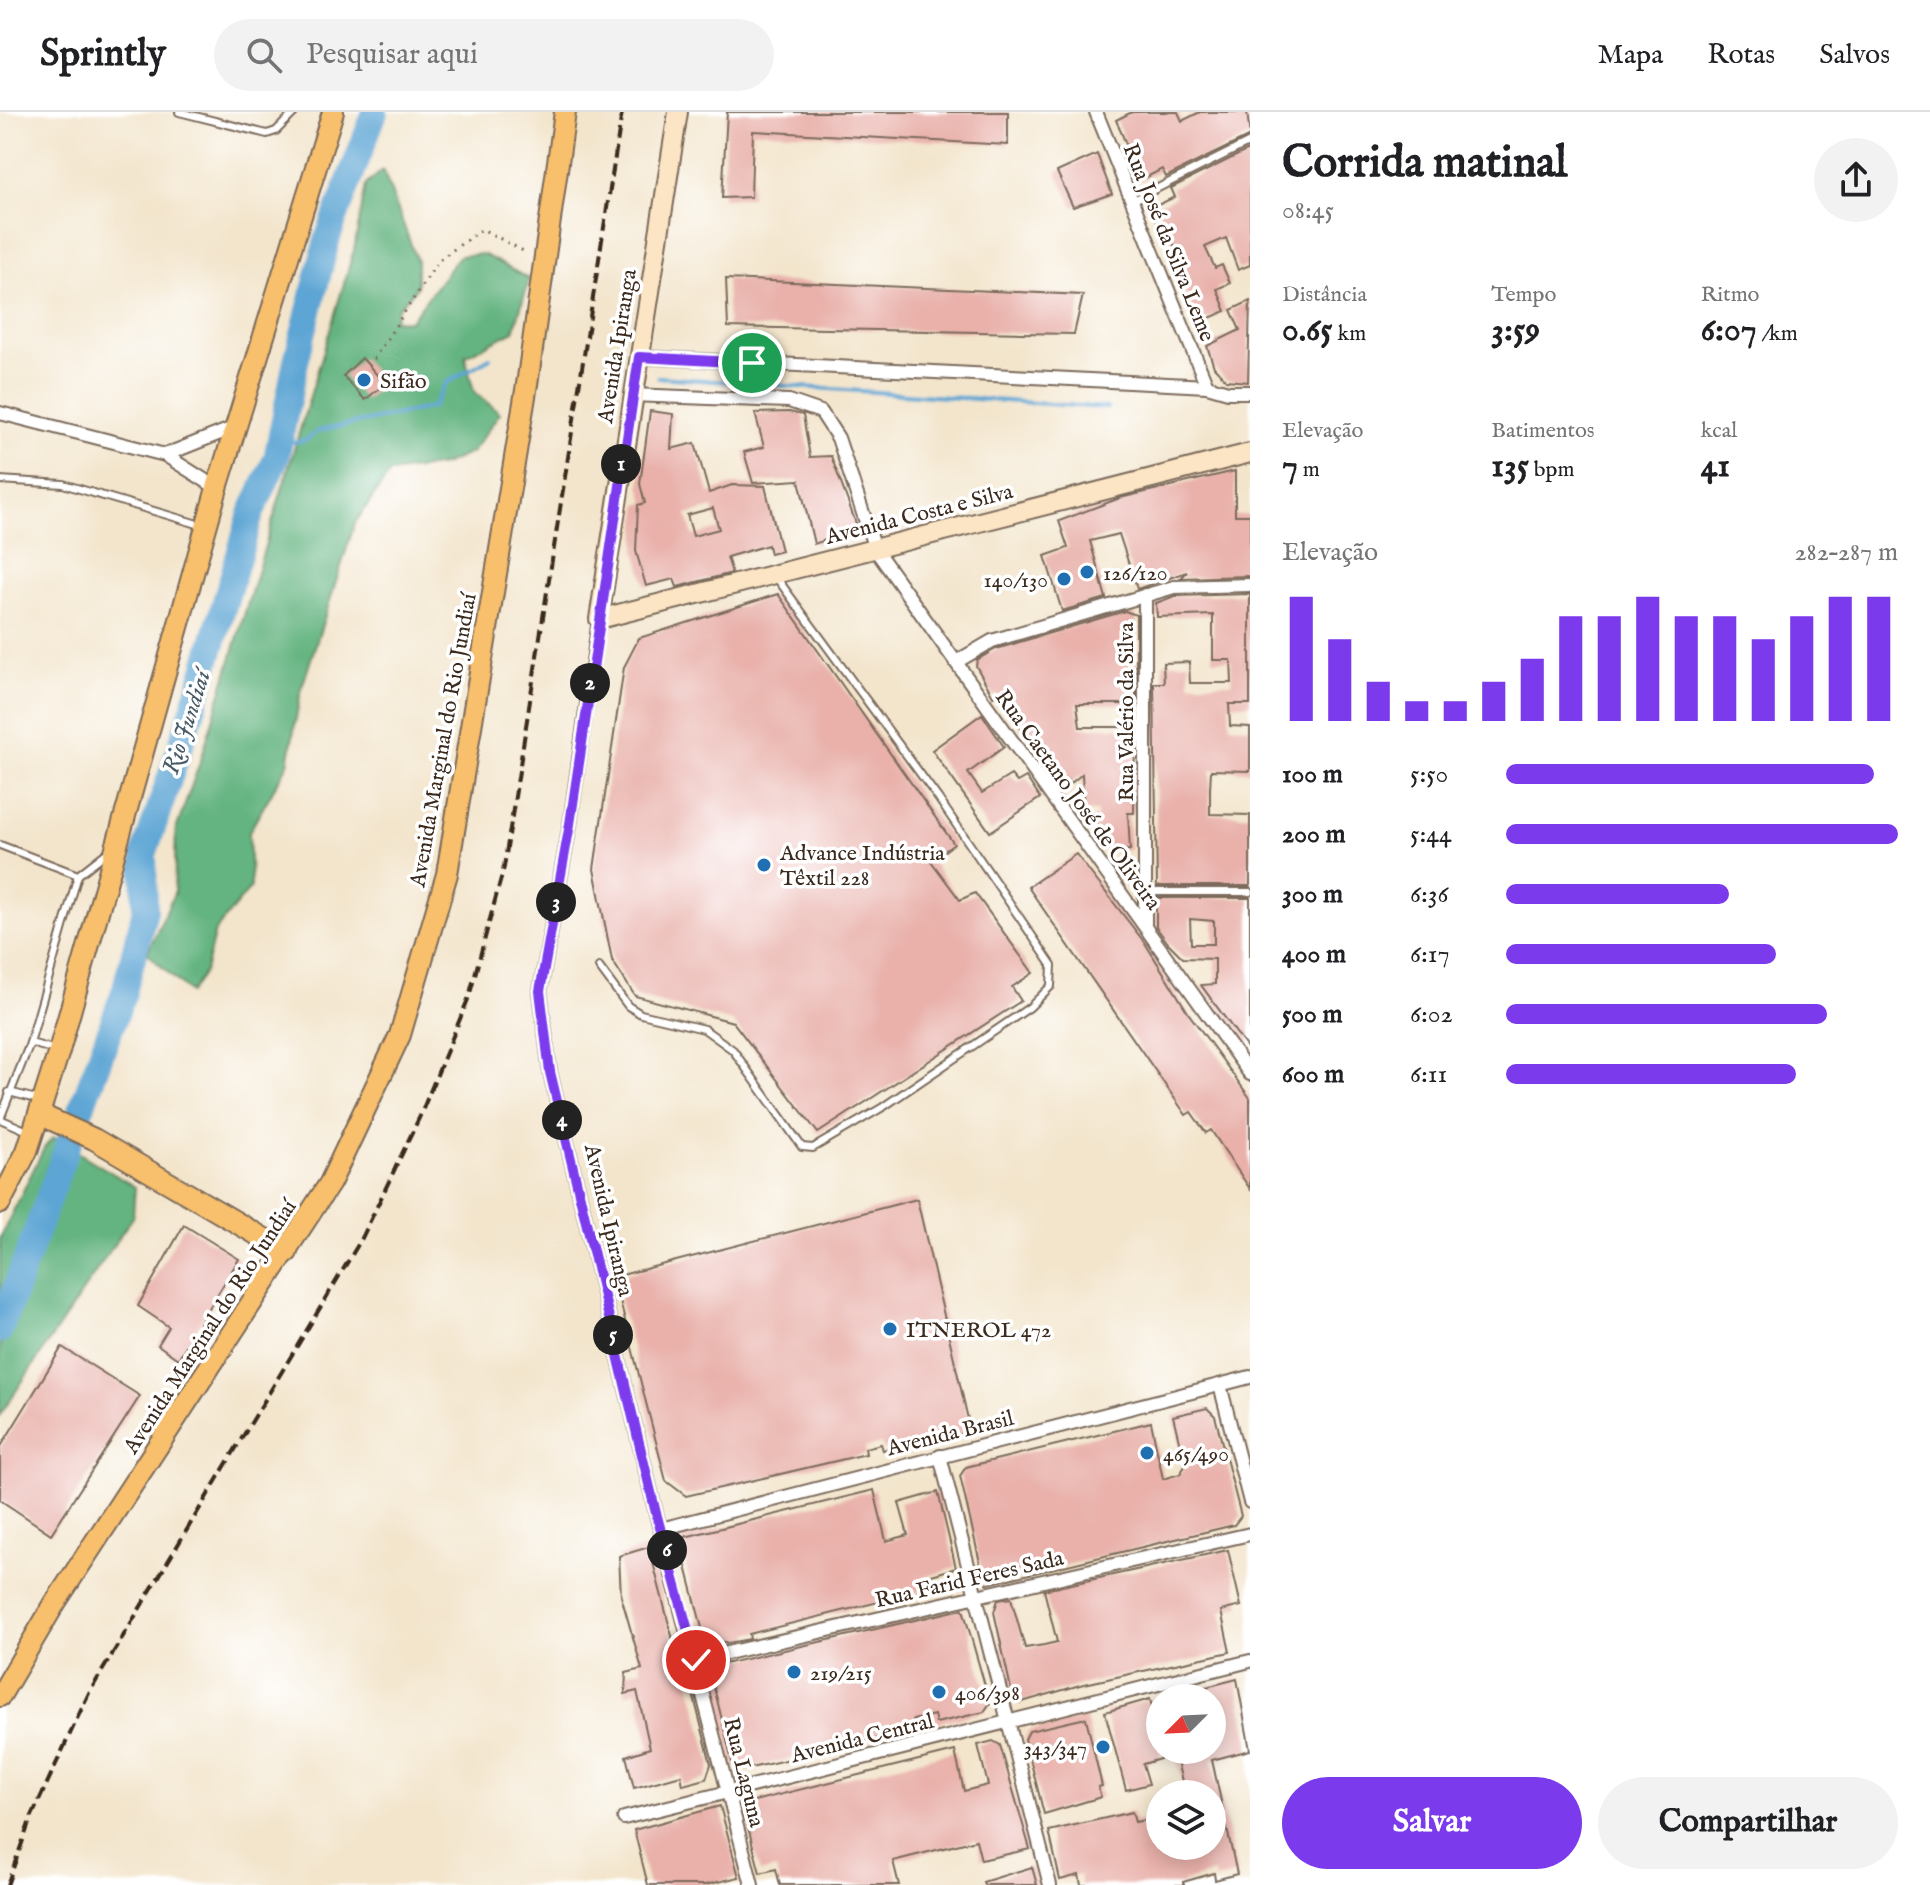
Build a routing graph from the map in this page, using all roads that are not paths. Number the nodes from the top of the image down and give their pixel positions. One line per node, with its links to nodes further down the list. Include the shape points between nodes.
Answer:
1 (179, 112): 2 (lane, via 267,134)
2 (295, 112)
3 (333, 112): 14 (main road)
4 (565, 112): 40 (main road, Avenida Marginal do Rio Jundiaí, via 447,874 400,1035 330,1183)
5 (678, 112): 9 (main road, Avenida Ipiranga)
6 (1096, 112): 8 (street, Rua José da Silva Leme)
7 (1250, 142): 8 (lane)
8 (1132, 201): 10 (street, Rua José da Silva Leme)
9 (638, 361): 10 (street); 11 (main road, Avenida Ipiranga)
10 (1207, 386): 12 (street)
11 (632, 392): 20 (street, Rua Caetano José de Oliveira, via 789,401 821,412 838,438); 24 (main road, Avenida Ipiranga)
12 (1250, 392)
13 (0, 413): 16 (street)
14 (238, 426): 16 (street); 18 (main road)
15 (1250, 453): 20 (main road, Avenida Costa e Silva)
16 (165, 455): 18 (street)
17 (0, 480): 19 (lane, via 63,484)
18 (217, 488): 19 (main road)
19 (208, 527): 26 (main road)
20 (875, 549): 21 (main road, Avenida Costa e Silva); 25 (street, Rua Caetano José de Oliveira)
21 (774, 574): 24 (main road, Avenida Costa e Silva); 32 (lane, via 1052,965 1051,986 1030,1007 813,1148 802,1147 733,1050 713,1034 628,1006)
22 (1250, 585): 23 (street, via 1203,584)
23 (1145, 595): 25 (street, via 992,641); 29 (street, Rua Valério da Silva)
24 (599, 619): 45 (street, Avenida Ipiranga, via 540,991 550,1072)
25 (956, 662): 31 (street, Rua Caetano José de Oliveira)
26 (118, 843): 28 (lane); 34 (main road)
27 (0, 845): 28 (lane)
28 (78, 875): 33 (lane)
29 (1144, 892): 30 (lane); 31 (street, Rua Valério da Silva)
30 (1250, 892)
31 (1145, 925): 35 (street, Rua Caetano José de Oliveira)
32 (599, 967)
33 (30, 1043): 34 (lane); 36 (lane)
34 (59, 1051): 37 (main road)
35 (1250, 1074)
36 (9, 1092): 37 (lane); 38 (lane)
37 (42, 1116): 38 (lane); 39 (main road); 40 (main road, via 94,1139)
38 (0, 1119)
39 (0, 1203)
40 (287, 1252): 50 (main road, Avenida Marginal do Rio Jundiaí, via 55,1603)
41 (1250, 1377): 42 (street, Avenida Brasil)
42 (1220, 1385): 43 (street, Avenida Brasil); 44 (street)
43 (940, 1456): 45 (street, Avenida Brasil); 47 (street)
44 (1250, 1502)
45 (661, 1529): 48 (street, Rua Laguna)
46 (1250, 1534): 47 (street, Rua Farid Feres Sada)
47 (976, 1598): 48 (street, Rua Farid Feres Sada); 51 (street)
48 (696, 1660): 52 (street, Rua Laguna)
49 (1250, 1661): 51 (street, Avenida Central)
50 (0, 1696)
51 (1009, 1720): 52 (street, Avenida Central); 55 (street)
52 (729, 1792): 53 (street, Avenida Central); 54 (street, Rua Laguna)
53 (624, 1818)
54 (752, 1885)
55 (1050, 1885)

